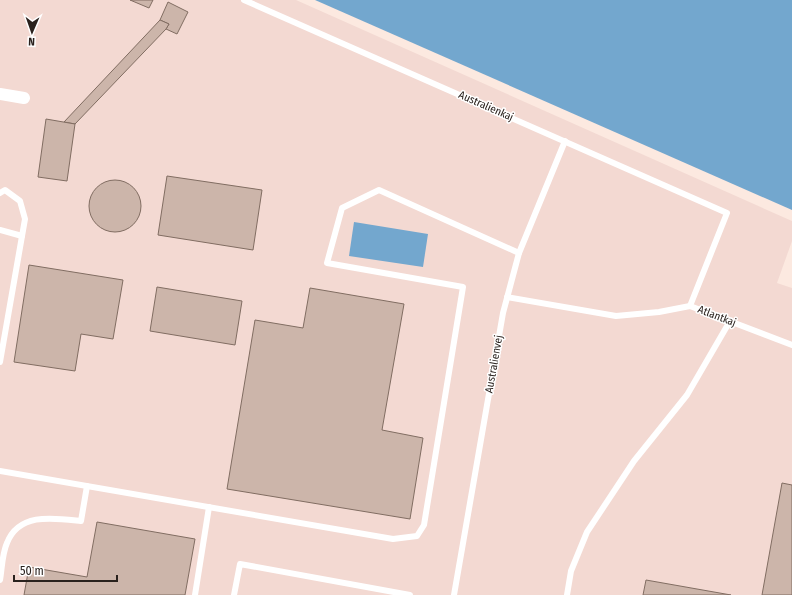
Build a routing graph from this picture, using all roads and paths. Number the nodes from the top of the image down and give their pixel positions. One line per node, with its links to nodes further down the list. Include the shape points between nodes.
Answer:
1 (244, 0): 4 (lane, Australienkaj)
2 (0, 94): 3 (street)
3 (24, 98)
4 (565, 141): 6 (lane, Australienkaj); 9 (lane, Australienvej)
5 (0, 192): 8 (lane, via 5,190 20,201 25,219)
6 (727, 213): 11 (lane, Atlantkaj)
7 (0, 230): 8 (lane)
8 (22, 236): 14 (lane)
9 (519, 253): 10 (lane, Australienvej); 17 (lane, via 379,190 342,208 327,263 463,287 424,525 416,536 393,539)
10 (507, 297): 11 (lane, via 616,316); 22 (lane, Australienvej)
11 (690, 306): 12 (lane, Atlantkaj)
12 (730, 321): 13 (lane, Atlantkaj); 23 (lane, via 687,395 634,461 587,532 571,571)
13 (792, 345)
14 (0, 362)
15 (0, 471): 16 (lane)
16 (87, 486): 17 (lane); 18 (lane, via 81,521 48,517 26,522 14,531 6,544)
17 (210, 507): 19 (lane)
18 (0, 580)
19 (195, 595)
20 (234, 595): 21 (lane, via 240,564)
21 (410, 595)
22 (454, 595)
23 (567, 595)

